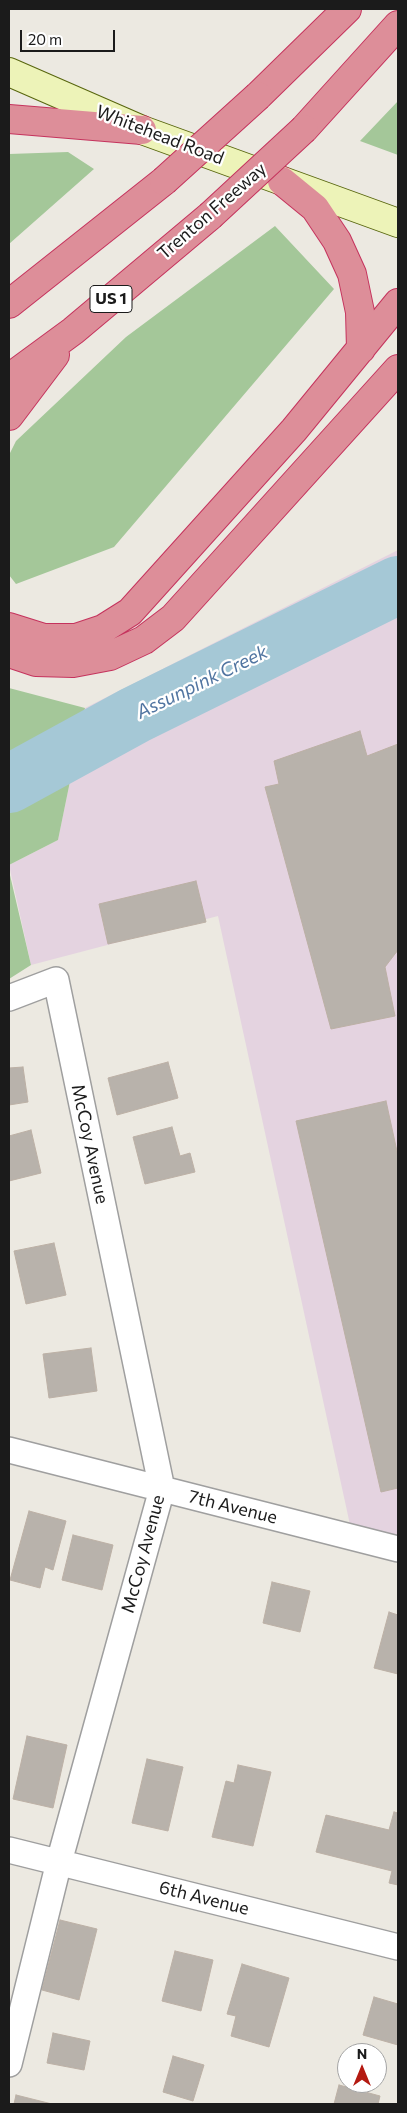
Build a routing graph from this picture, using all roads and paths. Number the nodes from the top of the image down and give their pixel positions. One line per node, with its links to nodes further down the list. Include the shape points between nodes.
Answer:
1 (347, 9): 9 (highway, bridge, via 164,181)
2 (398, 25): 10 (highway, Trenton Freeway / US 1, bridge, via 304,129 210,216)
3 (9, 72): 5 (main road, Whitehead Road)
4 (9, 120): 5 (highway)
5 (142, 130): 6 (main road, Whitehead Road)
6 (282, 181): 7 (main road, Whitehead Road); 11 (highway, via 315,208 337,241 354,283 360,312)
7 (398, 223)
8 (398, 303): 11 (highway)
9 (9, 304)
10 (73, 331): 13 (highway, Trenton Freeway / US 1); 14 (highway)
11 (361, 348): 15 (highway, via 294,430 130,612 103,629 76,638 44,638)
12 (395, 375): 16 (highway, via 173,618 144,640 110,656 73,663 36,662)
13 (9, 378)
14 (9, 416)
15 (9, 627)
16 (9, 653)
17 (9, 998): 19 (street, McCoy Avenue, via 56,980)
18 (9, 1450): 19 (street, 7th Avenue)
19 (162, 1489): 20 (street, 7th Avenue); 22 (street, McCoy Avenue)
20 (398, 1548)
21 (9, 1850): 22 (street, 6th Avenue)
22 (59, 1862): 23 (street, 6th Avenue); 24 (street, McCoy Avenue)
23 (398, 1947)
24 (9, 2064)

